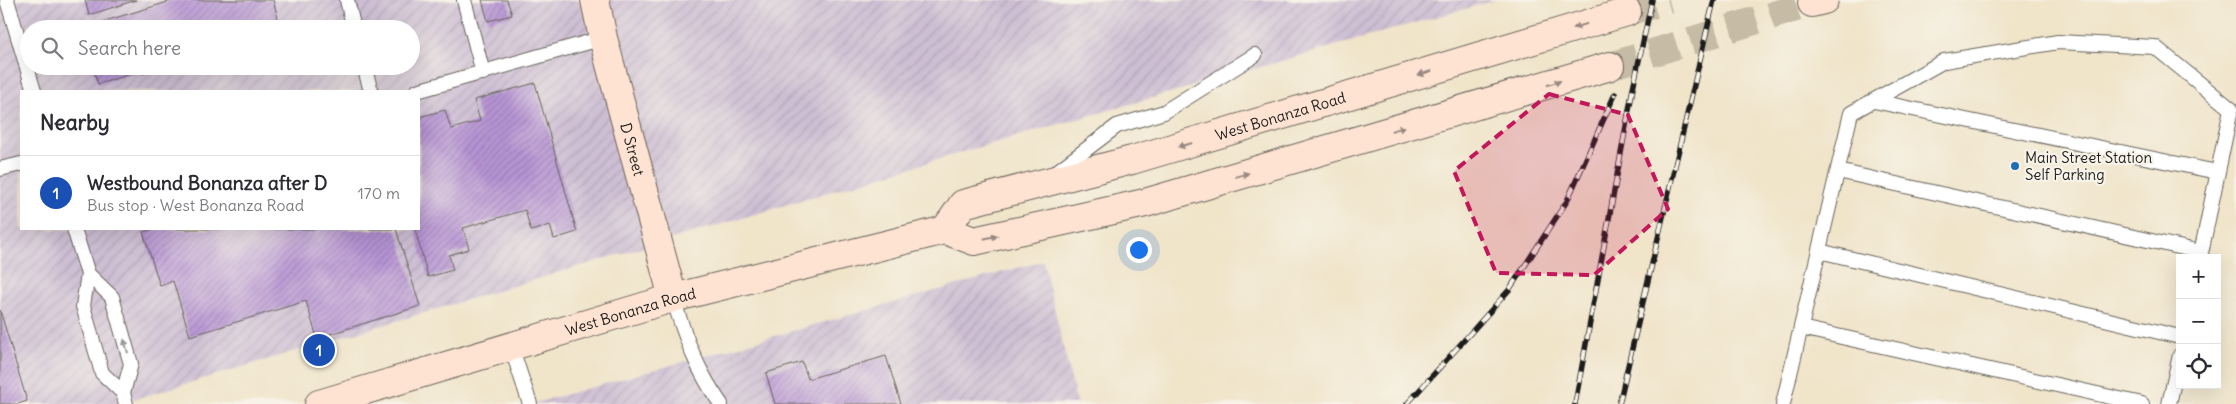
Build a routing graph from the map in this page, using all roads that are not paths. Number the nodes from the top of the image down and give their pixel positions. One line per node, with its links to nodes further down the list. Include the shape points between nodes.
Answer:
1 (7, 0): 8 (lane)
2 (347, 0): 6 (lane)
3 (464, 0): 11 (lane)
4 (595, 0): 7 (main road, D Street)
5 (1627, 12): 22 (main road, West Bonanza Road, one-way to 22, via 1183,145)
6 (352, 20)
7 (603, 38): 11 (lane); 29 (main road, D Street)
8 (20, 44)
9 (1255, 55): 22 (lane, via 1164,112 1117,126)
10 (1610, 66): 24 (main road, one-way to 10, via 974,241 1145,203)
11 (483, 73): 16 (lane)
12 (29, 75): 14 (lane)
13 (366, 75): 15 (lane)
14 (34, 90)
15 (370, 90)
16 (420, 90)
17 (1874, 100): 20 (lane, via 1851,113); 21 (lane); 21 (lane, via 1944,60 2058,42 2154,47 2231,109)
18 (20, 164): 19 (lane)
19 (0, 169)
20 (1838, 171): 25 (lane); 26 (lane)
21 (2217, 172): 27 (lane)
22 (1040, 184): 24 (main road, West Bonanza Road, via 963,204)
23 (74, 230): 28 (lane)
24 (945, 230): 29 (main road, West Bonanza Road)
25 (1819, 251): 30 (lane); 31 (lane)
26 (2196, 254)
27 (2200, 254)
28 (88, 274): 34 (lane, via 83,306 102,373); 34 (lane, one-way to 28, via 131,364 112,297)
29 (673, 298): 32 (main road, West Bonanza Road); 37 (lane, via 688,346)
30 (1801, 328): 38 (lane); 39 (lane)
31 (2176, 336)
32 (512, 346): 35 (main road, West Bonanza Road); 36 (lane)
33 (2176, 373): 40 (lane)
34 (124, 398)
35 (319, 404)
36 (530, 404)
37 (721, 404)
38 (1783, 404)
39 (2142, 404)
40 (2169, 404)

